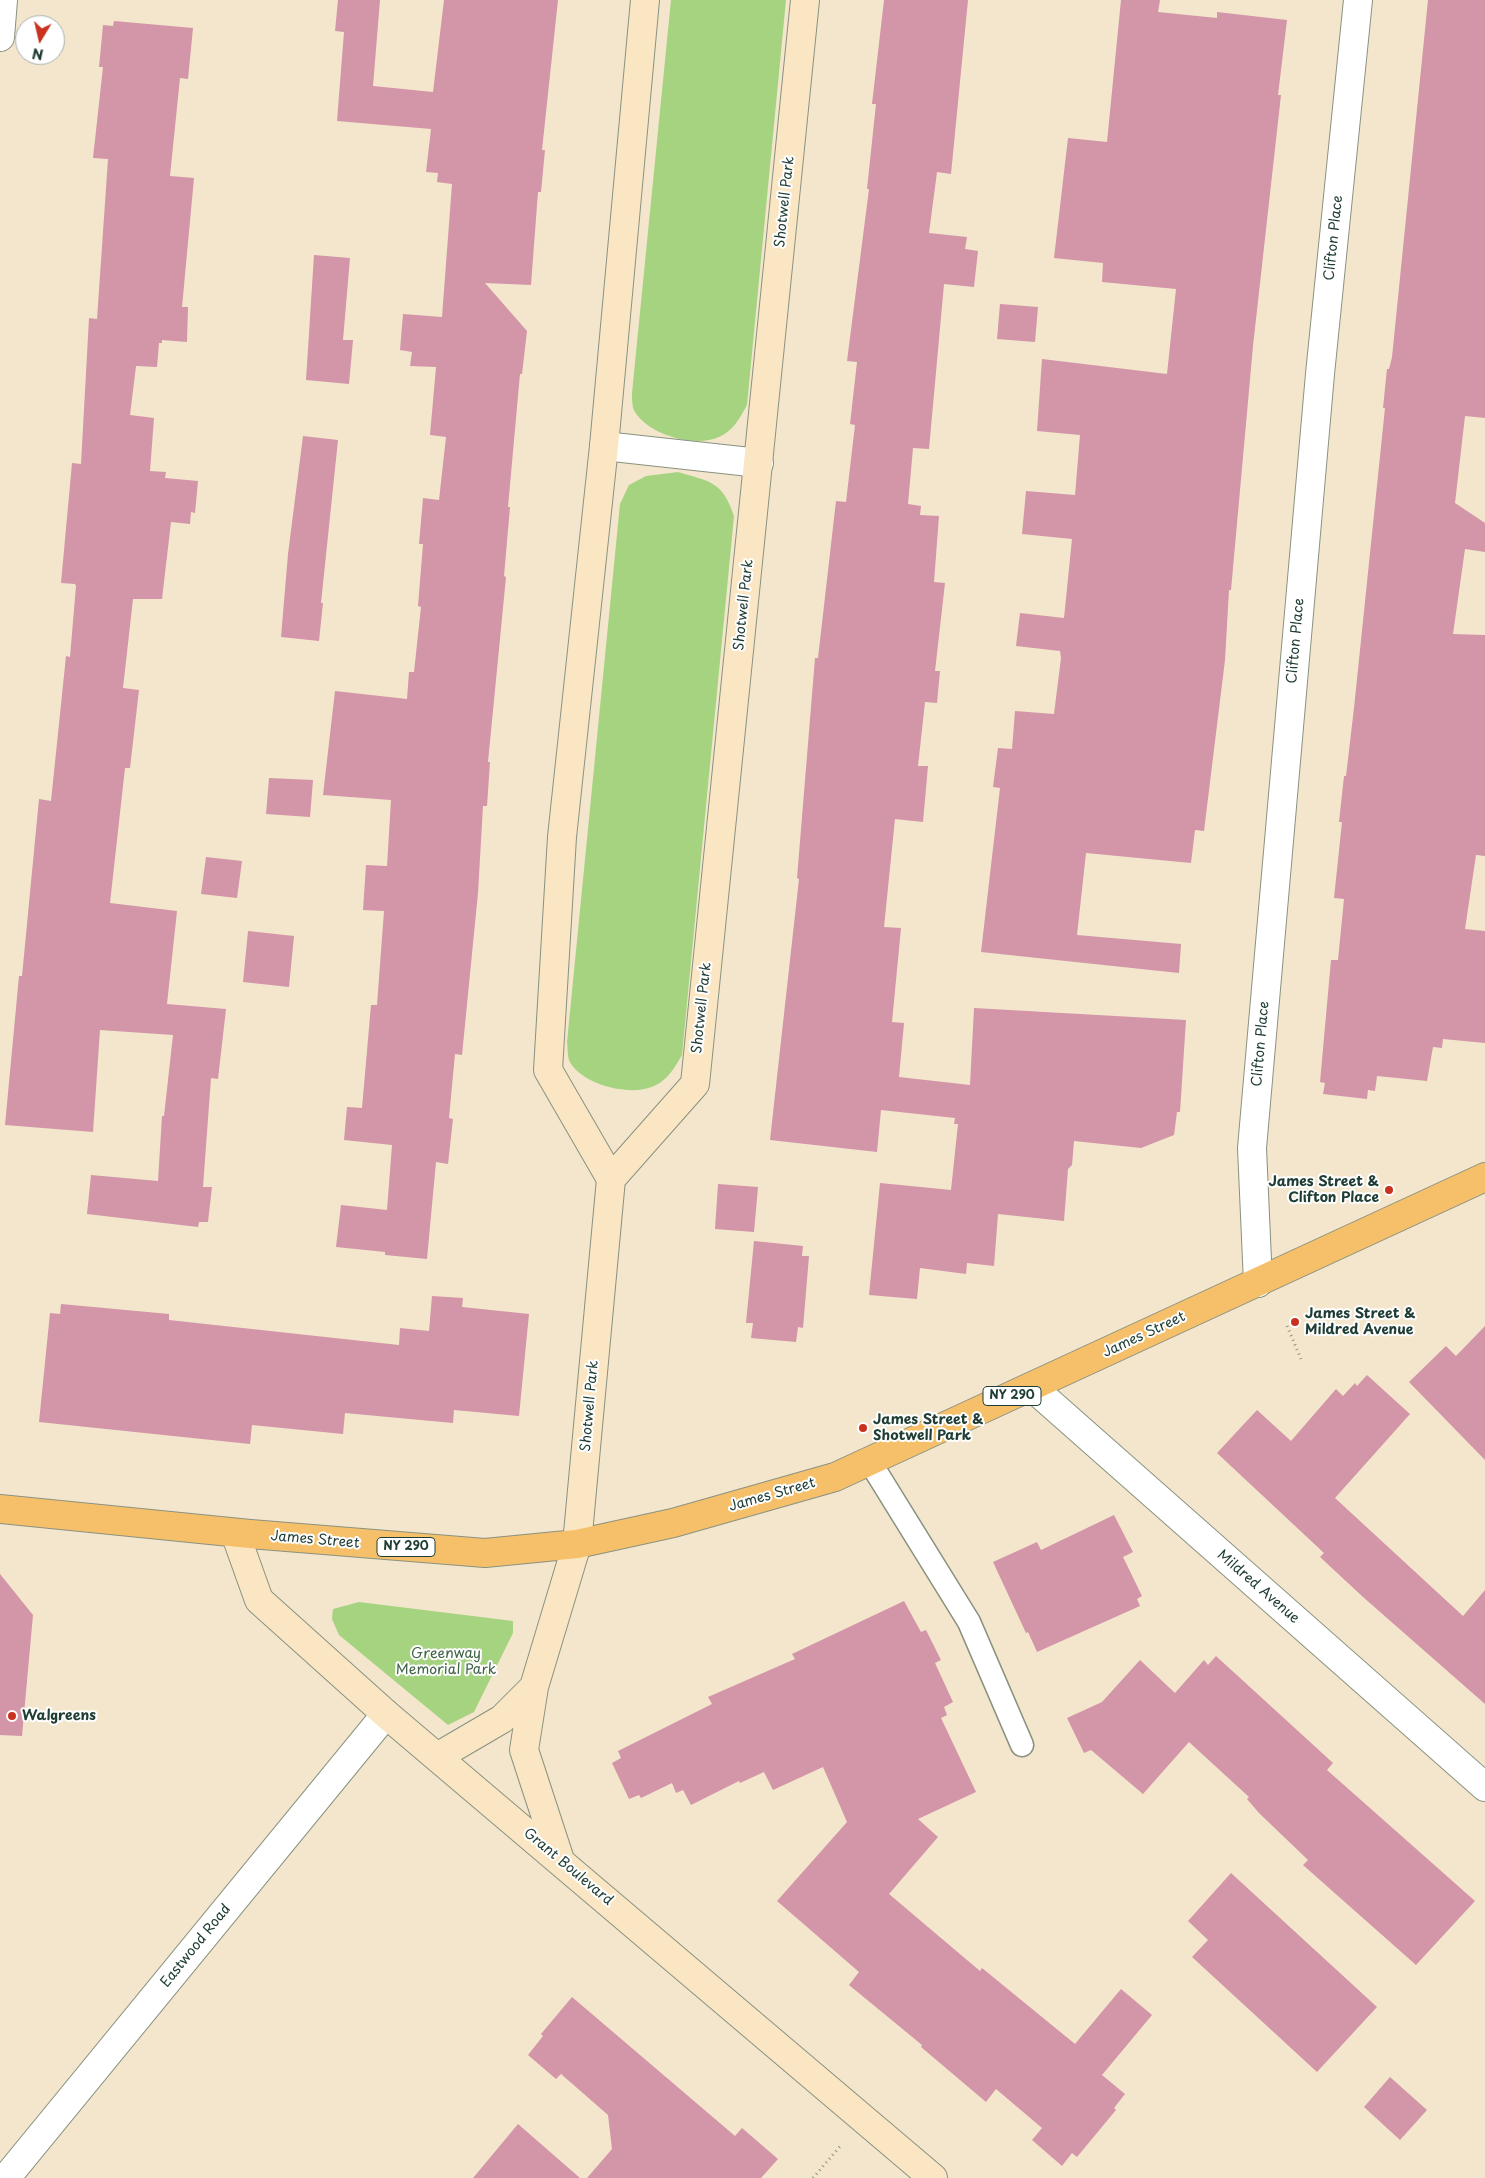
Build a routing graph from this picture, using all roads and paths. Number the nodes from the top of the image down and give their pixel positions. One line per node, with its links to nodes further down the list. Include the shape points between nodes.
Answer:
1 (4, 0): 5 (street)
2 (645, 0): 6 (street)
3 (805, 0): 7 (street, Shotwell Park)
4 (1358, 0): 10 (street, Clifton Place, via 1320,374 1252,1148)
5 (0, 37)
6 (604, 446): 7 (street); 9 (street, via 562,837 548,1070)
7 (758, 463): 9 (street, Shotwell Park, via 694,1084)
8 (1485, 1177): 10 (main road, James Street / NY 290)
9 (611, 1179): 17 (street, Shotwell Park)
10 (1258, 1283): 13 (main road, James Street / NY 290)
11 (1287, 1326): 12 (path)
12 (1301, 1359)
13 (1032, 1387): 14 (main road, James Street / NY 290); 22 (street, Mildred Avenue)
14 (870, 1462): 17 (main road, James Street / NY 290, via 835,1477 673,1523); 20 (lane, via 969,1622)
15 (0, 1509): 16 (main road, James Street / NY 290)
16 (235, 1532): 17 (main road, James Street / NY 290, via 485,1554); 19 (street, Grant Boulevard, via 259,1600)
17 (577, 1544): 18 (street, Shotwell Park)
18 (534, 1687): 21 (street, via 502,1718); 23 (street, Shotwell Park, via 524,1750)
19 (386, 1714): 21 (street, Grant Boulevard); 25 (street, Eastwood Road)
20 (1022, 1745)
21 (437, 1757): 23 (street, Grant Boulevard)
22 (1485, 1787)
23 (560, 1860): 24 (street, Grant Boulevard)
24 (863, 2118): 26 (path); 27 (street, Grant Boulevard)
25 (6, 2178)
26 (813, 2178)
27 (933, 2178)

